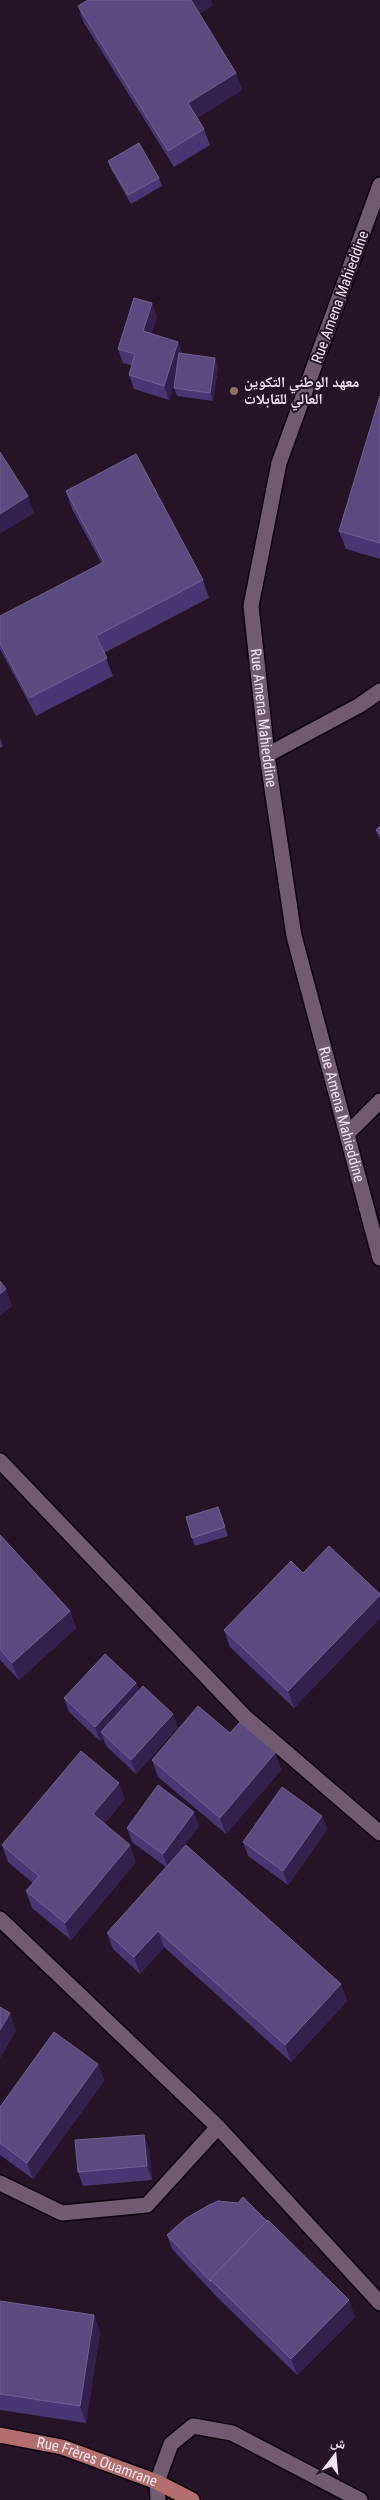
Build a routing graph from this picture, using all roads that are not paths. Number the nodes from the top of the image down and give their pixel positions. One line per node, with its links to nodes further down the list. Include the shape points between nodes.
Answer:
1 (380, 185): 3 (street, Rue Amena Mahieddine, via 279,463 251,606)
2 (380, 691): 3 (street)
3 (267, 755): 5 (street, Rue Amena Mahieddine, via 294,936)
4 (380, 1100): 5 (street)
5 (347, 1134): 6 (street, Rue Amena Mahieddine)
6 (380, 1258)
7 (0, 1460): 8 (street, via 245,1717)
8 (380, 1832)
9 (0, 1918): 10 (street)
10 (218, 2127): 11 (street, via 147,2205 62,2213); 12 (street)
11 (0, 2183)
12 (380, 2303)
13 (0, 2435): 14 (main road, Rue Frères Ouamrane, via 62,2446)
14 (157, 2482): 15 (street); 16 (main road, Rue Frères Ouamrane); 17 (street, via 171,2444 193,2426 232,2433)
15 (158, 2500)
16 (192, 2500)
17 (360, 2500)

